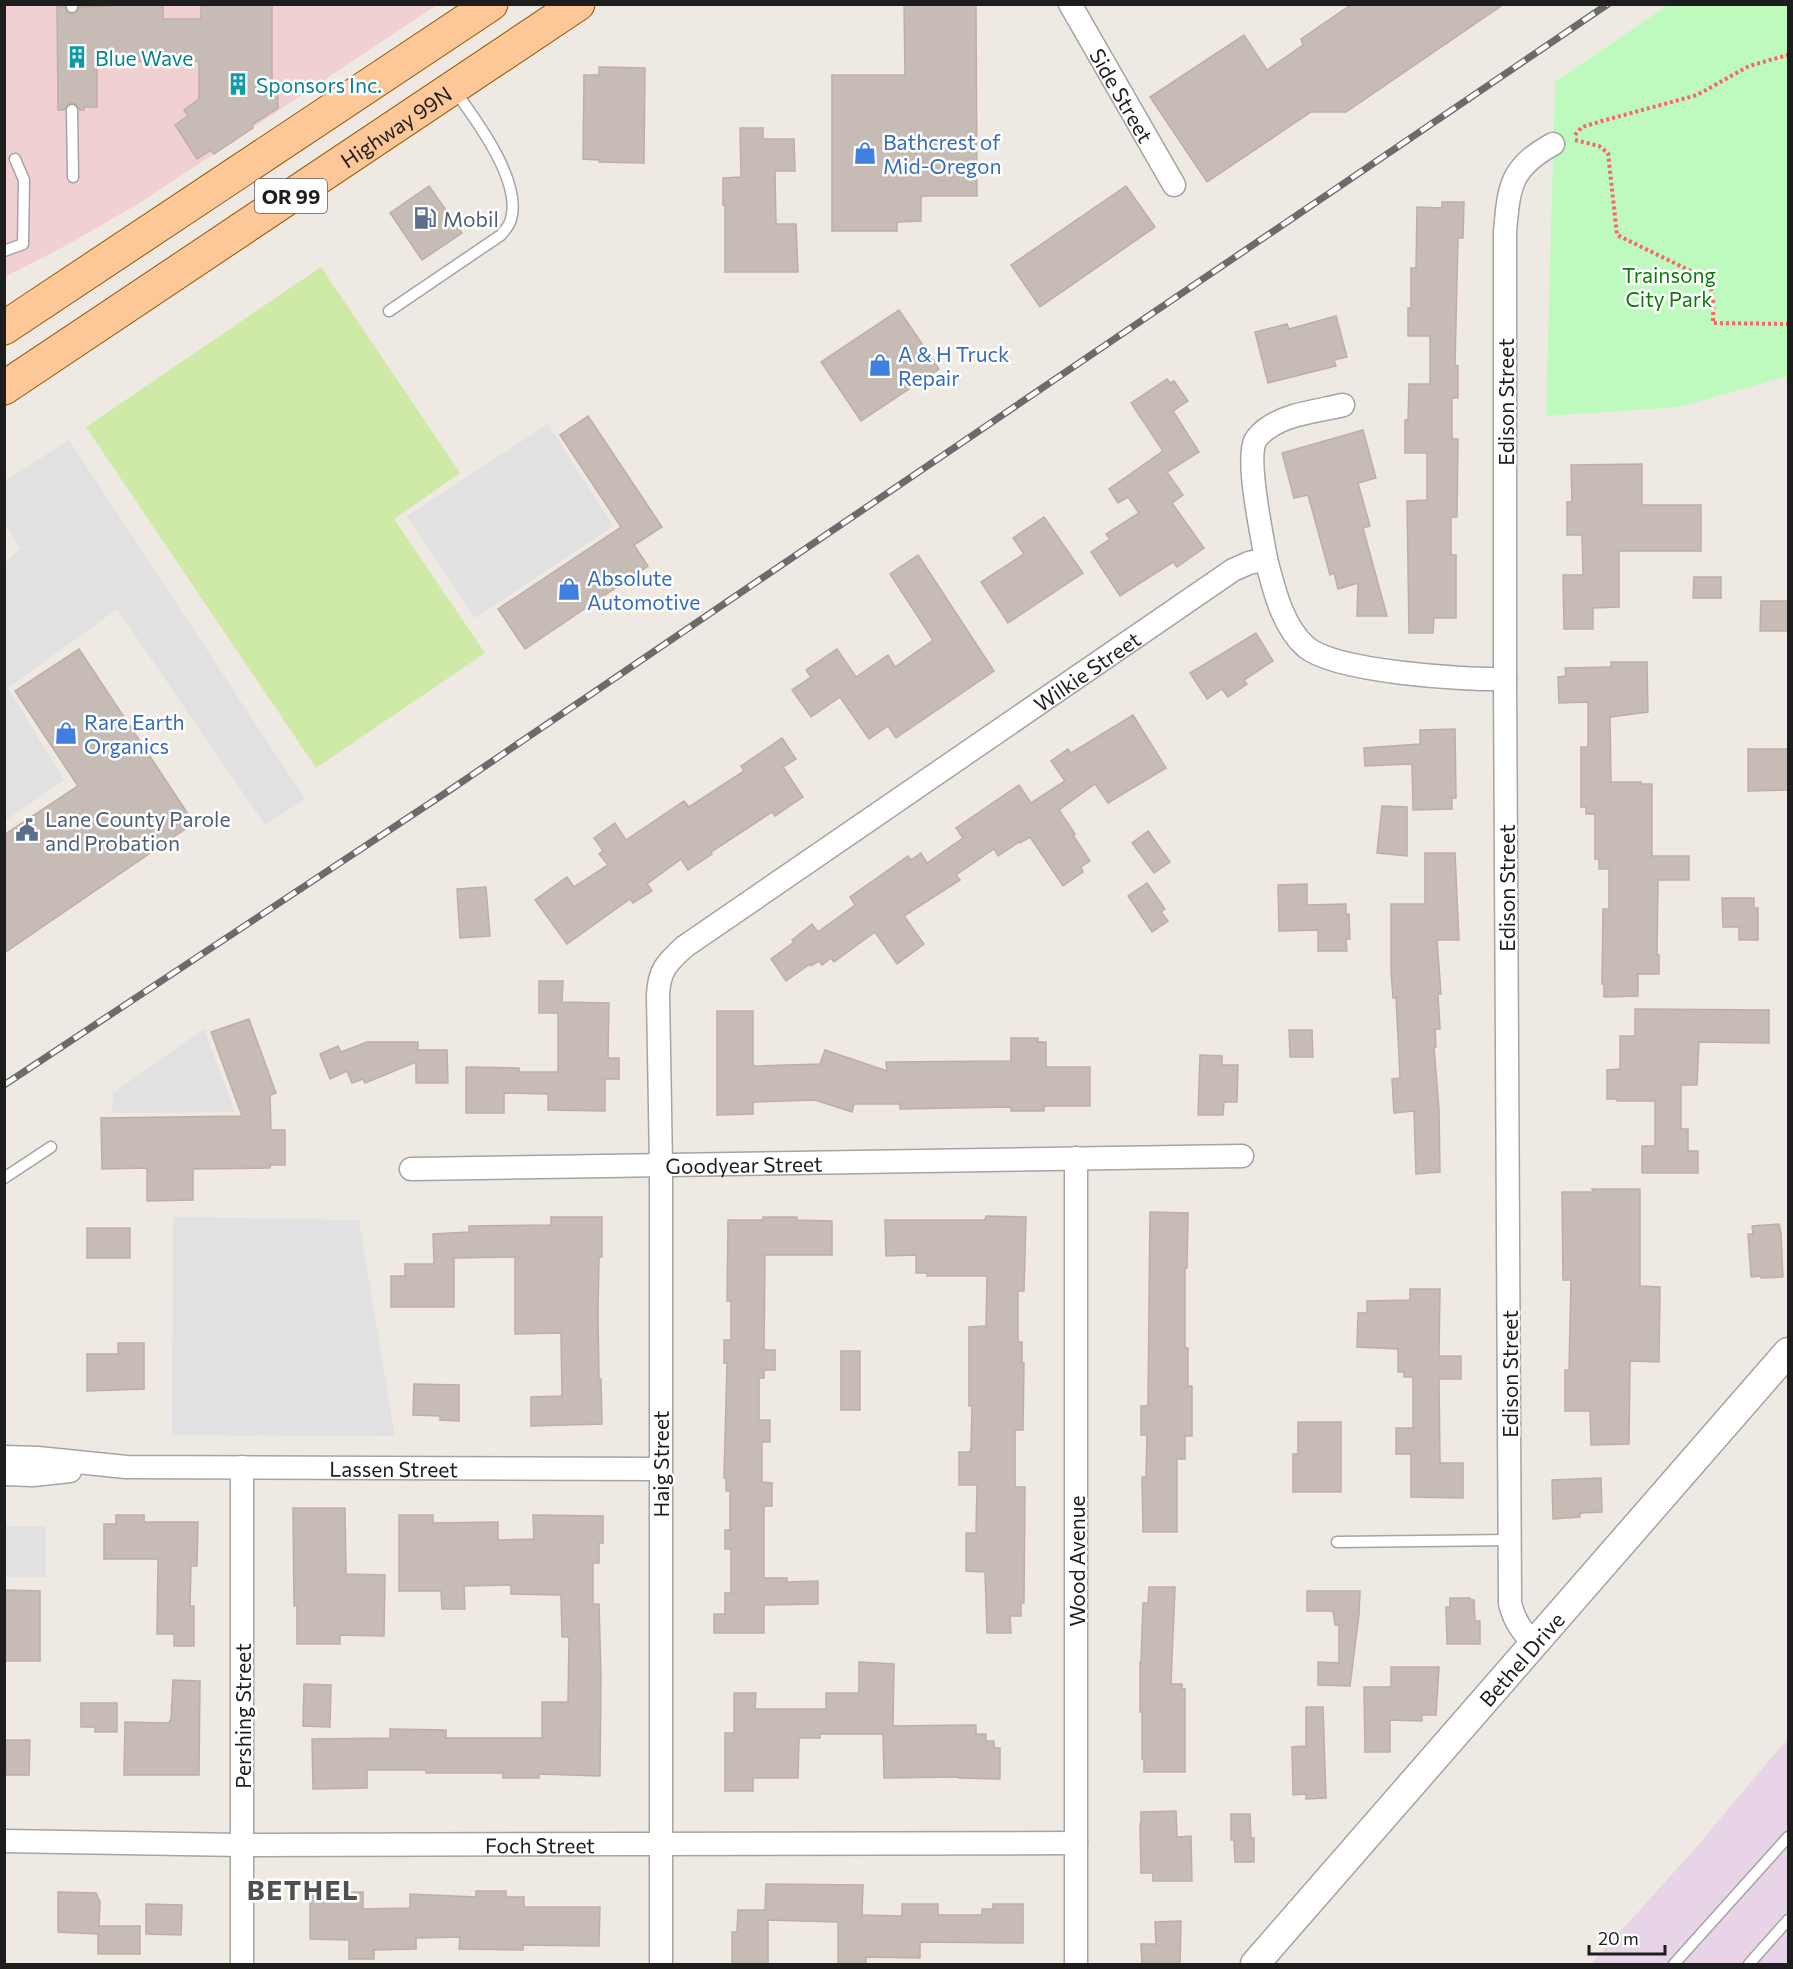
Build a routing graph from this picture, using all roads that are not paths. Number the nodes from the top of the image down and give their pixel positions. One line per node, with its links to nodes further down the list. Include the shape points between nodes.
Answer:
1 (491, 4): 12 (main road, OR 99)
2 (578, 4): 4 (main road, Highway 99N / OR 99)
3 (1071, 4): 9 (street, Side Street)
4 (453, 88): 11 (lane, via 498,157 511,197 511,219 501,235); 13 (main road, Highway 99N / OR 99)
5 (72, 110): 8 (lane)
6 (1553, 144): 16 (street, Edison Street, via 1523,164 1514,180 1505,232)
7 (15, 159): 10 (lane, via 24,180 23,244)
8 (73, 177)
9 (1174, 185)
10 (4, 251)
11 (389, 311)
12 (4, 328)
13 (4, 388)
14 (1343, 405): 15 (street, via 1286,419 1267,428 1255,440 1252,462)
15 (1266, 560): 16 (street, via 1284,615 1307,648 1347,663 1379,669 1473,680); 17 (street, Wilkie Street, via 1233,570 684,947)
16 (1505, 679): 30 (street, Edison Street)
17 (666, 964): 21 (street, Haig Street, via 658,995)
18 (51, 1147): 23 (lane)
19 (1242, 1156): 20 (street, Goodyear Street)
20 (1076, 1158): 21 (street, Goodyear Street); 35 (street, Wood Avenue)
21 (661, 1165): 22 (street, Goodyear Street); 28 (street, Haig Street)
22 (411, 1169)
23 (4, 1178)
24 (1788, 1353): 32 (street, Bethel Drive)
25 (4, 1457): 26 (street, Lassen Street)
26 (126, 1467): 27 (street, Lassen Street); 29 (street, Lassen Street)
27 (242, 1467): 28 (street, Lassen Street); 37 (street, Pershing Street)
28 (660, 1469): 36 (street, Haig Street)
29 (4, 1474)
30 (1510, 1540): 31 (lane); 32 (street, Edison Street, via 1513,1617)
31 (1337, 1542)
32 (1534, 1644): 42 (street, Bethel Drive)
33 (1788, 1837): 43 (lane)
34 (4, 1841): 37 (street, Foch Street)
35 (1076, 1843): 36 (street, Foch Street); 41 (street, Wood Avenue)
36 (660, 1844): 37 (street, Foch Street); 40 (street, Haig Street)
37 (242, 1845): 39 (street, Pershing Street)
38 (1788, 1920): 44 (lane)
39 (242, 1965)
40 (661, 1965)
41 (1076, 1965)
42 (1255, 1965)
43 (1674, 1965)
44 (1749, 1965)

